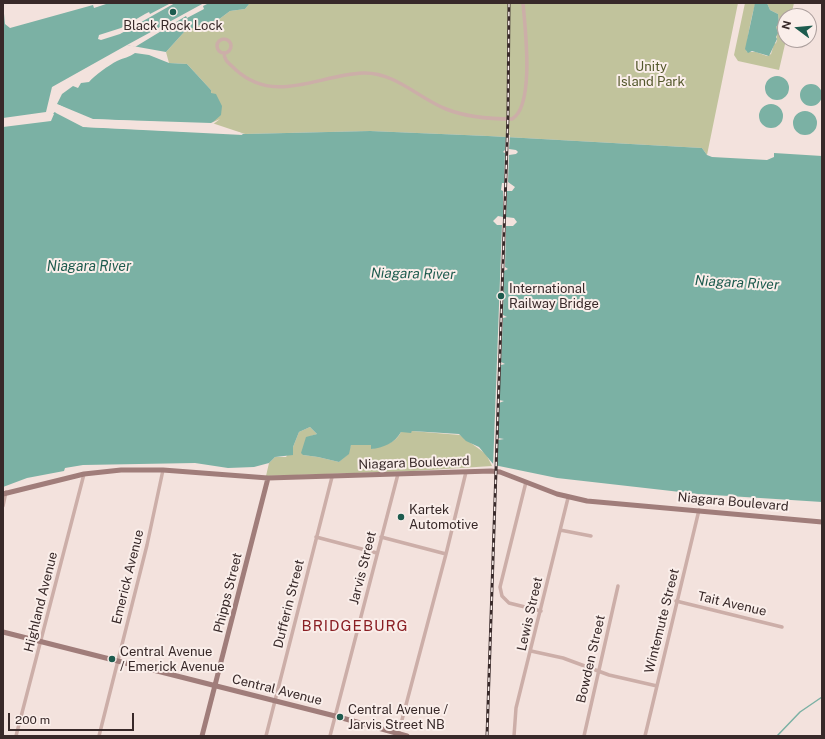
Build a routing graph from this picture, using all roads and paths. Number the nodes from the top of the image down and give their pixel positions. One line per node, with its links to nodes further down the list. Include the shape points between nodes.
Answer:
1 (523, 3): 2 (street, via 527,70 521,111 512,120 481,117 446,109 410,88 371,73 346,74 287,88 265,85 241,75 226,61)
2 (224, 53): 2 (street, via 232,46 229,40 224,39 217,44 219,51)
3 (163, 470): 5 (main road, Niagara Boulevard, via 121,470); 8 (main road, Niagara Boulevard); 28 (street, Emerick Avenue)
4 (466, 472): 6 (main road, Niagara Boulevard); 9 (main road, Niagara Boulevard, via 500,472); 20 (street)
5 (84, 474): 10 (main road, Niagara Boulevard); 26 (street, Highland Avenue)
6 (398, 474): 7 (main road, Niagara Boulevard); 18 (street, Jarvis Street)
7 (332, 477): 8 (main road, Niagara Boulevard); 17 (street, Dufferin Street)
8 (268, 478): 30 (main road, Phipps Street)
9 (526, 482): 11 (main road, Niagara Boulevard); 23 (street, via 500,587 502,596 509,603)
10 (4, 493): 12 (street)
11 (568, 498): 13 (main road, Niagara Boulevard); 15 (street, Lewis Street)
12 (3, 506)
13 (698, 510): 14 (main road, Niagara Boulevard); 22 (street, Wintemute Street)
14 (822, 522)
15 (560, 530): 16 (street); 23 (street, Lewis Street)
16 (591, 536)
17 (316, 537): 19 (street); 32 (street, Dufferin Street)
18 (381, 537): 19 (street, Jarvis Street); 20 (street)
19 (377, 553): 33 (street, Jarvis Street)
20 (446, 554): 34 (street)
21 (618, 586): 29 (street, Bowden Street)
22 (676, 601): 24 (street, Tait Avenue); 31 (street, Wintemute Street)
23 (541, 611): 27 (street, Lewis Street)
24 (782, 626)
25 (3, 632): 26 (main road, Central Avenue)
26 (41, 641): 28 (main road, Central Avenue); 35 (street, Highland Avenue)
27 (531, 651): 29 (street, via 567,660); 41 (street, Lewis Street, via 516,708)
28 (118, 660): 30 (main road, Central Avenue); 36 (street, Emerick Avenue)
29 (599, 672): 31 (street); 42 (street, Bowden Street)
30 (216, 686): 32 (main road, Central Avenue); 37 (main road, Phipps Street)
31 (656, 686): 43 (street, Wintemute Street)
32 (275, 700): 33 (main road, Central Avenue); 38 (street, Dufferin Street)
33 (335, 716): 34 (main road, Central Avenue); 39 (street, Jarvis Street)
34 (398, 735): 40 (main road, Central Avenue)
35 (16, 736)
36 (100, 736)
37 (202, 736)
38 (266, 736)
39 (330, 736)
40 (407, 736)
41 (514, 736)
42 (584, 736)
43 (645, 736)

